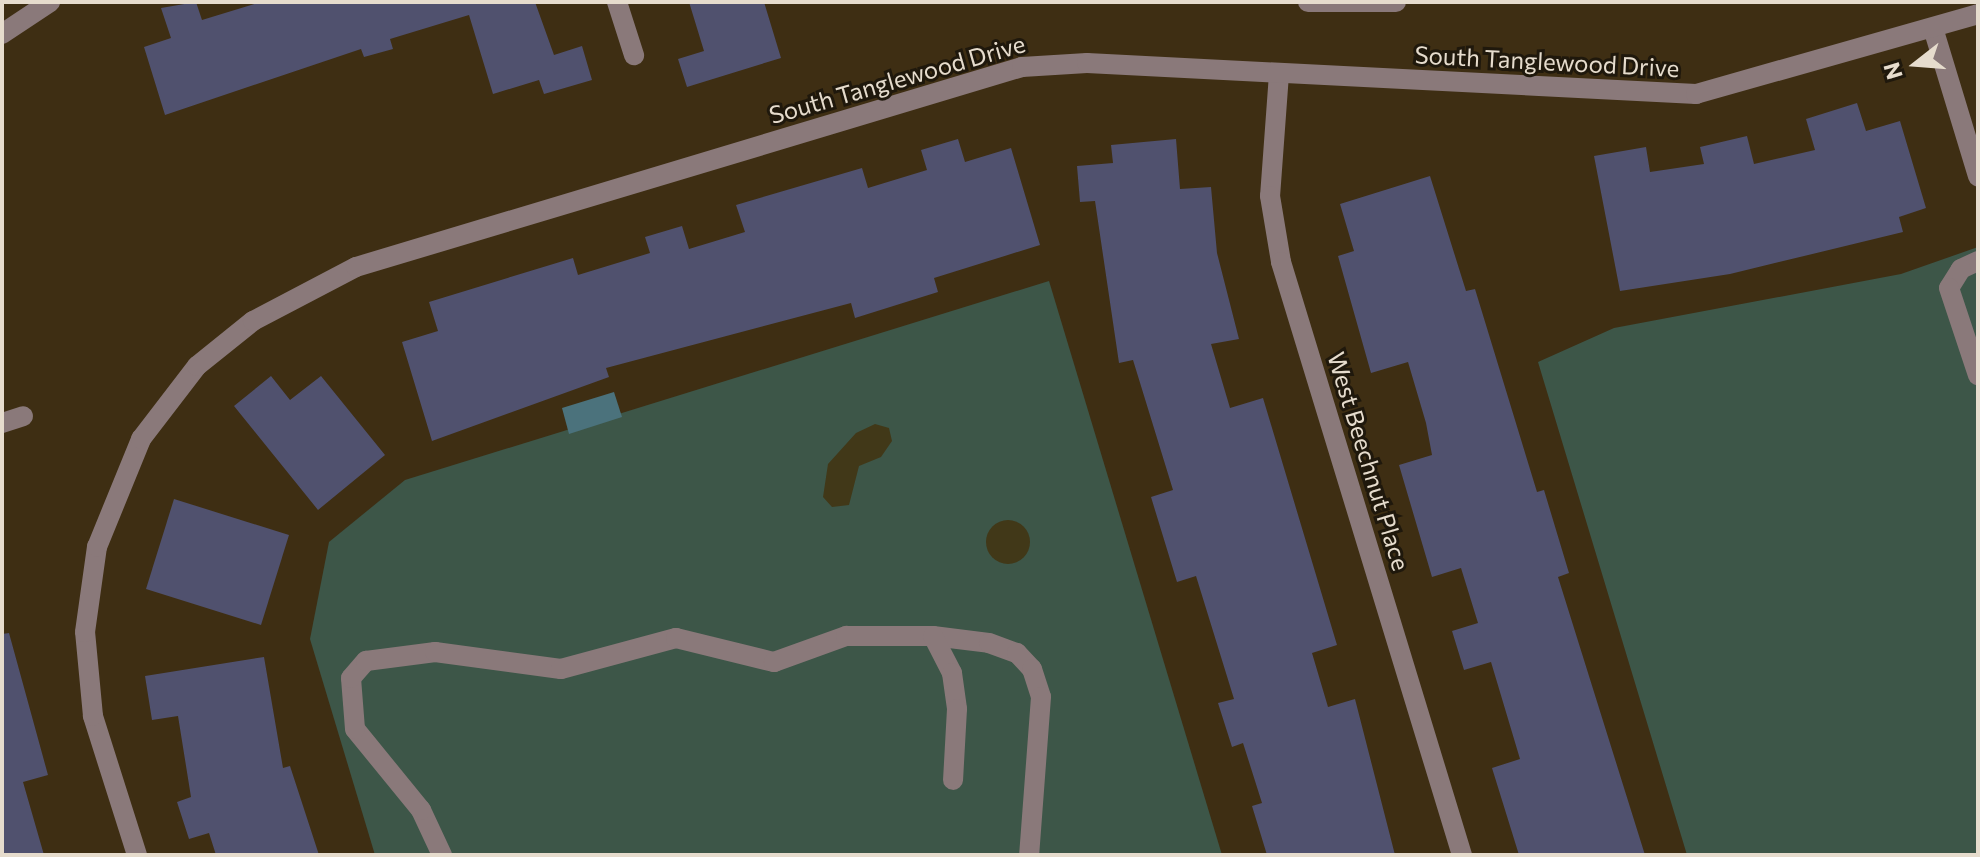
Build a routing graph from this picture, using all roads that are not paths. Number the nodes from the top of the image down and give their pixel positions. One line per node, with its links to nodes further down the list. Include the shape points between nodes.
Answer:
1 (50, 2): 7 (street)
2 (617, 2): 8 (street)
3 (1308, 2): 4 (street)
4 (1396, 2)
5 (1978, 14): 6 (street, South Tanglewood Drive)
6 (1933, 28): 9 (street, South Tanglewood Drive, via 1696,94); 10 (street)
7 (2, 34)
8 (634, 55)
9 (1279, 74): 17 (street, South Tanglewood Drive, via 1087,63 1022,67 356,267 253,321 197,366 141,439 97,547 85,632 93,716); 20 (street, West Beechnut Place, via 1270,196 1281,262)
10 (1978, 176)
11 (1978, 261): 12 (street, via 1961,269 1949,288)
12 (1978, 375)
13 (23, 416): 14 (street)
14 (2, 423)
15 (933, 636): 16 (street, via 952,673); 18 (street, via 846,636 774,662 676,638 561,669 435,652 366,661 351,678 355,729 421,810); 19 (street, via 989,643 1017,653 1032,669 1041,697)
16 (953, 780)
17 (137, 855)
18 (442, 855)
19 (1029, 855)
20 (1462, 855)

